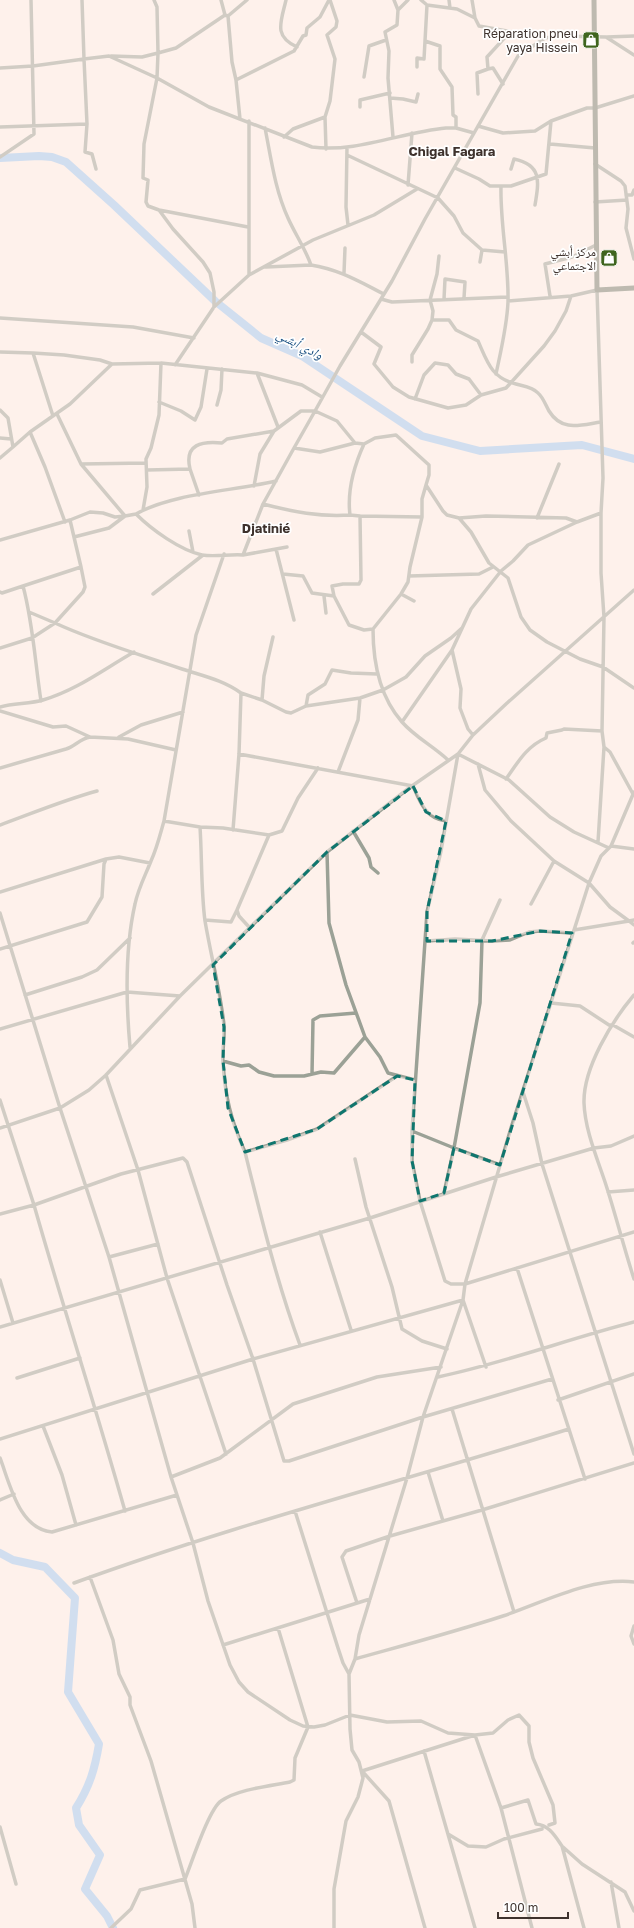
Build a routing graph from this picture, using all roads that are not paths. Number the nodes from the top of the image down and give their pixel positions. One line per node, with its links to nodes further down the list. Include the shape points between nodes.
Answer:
1 (31, 0): 31 (street)
2 (82, 0): 30 (street)
3 (154, 0): 27 (street, via 157,8)
4 (221, 0): 17 (street)
5 (247, 0): 17 (street)
6 (286, 0): 26 (street, via 280,32 286,42)
7 (330, 0): 26 (street, via 320,17 307,28 306,35 302,36); 46 (street, via 337,20 336,27 327,35 335,60 330,101)
8 (394, 0): 16 (street)
9 (408, 0): 16 (street)
10 (421, 0): 14 (street)
11 (449, 0): 15 (street)
12 (472, 0): 18 (street)
13 (594, 0): 20 (street)
14 (427, 4): 15 (street, via 438,8); 25 (street)
15 (450, 8): 18 (street)
16 (398, 10): 24 (street, via 397,25 385,32)
17 (227, 15): 27 (street, via 176,48); 37 (street)
18 (475, 18): 19 (street, via 479,26)
19 (510, 32): 23 (street); 34 (street, via 487,57)
20 (594, 36): 22 (street); 23 (street); 45 (street)
21 (634, 36): 22 (street)
22 (606, 37): 28 (street)
23 (545, 38): 38 (street, via 518,56)
24 (386, 40): 35 (street, via 369,46); 39 (street, via 390,62)
25 (425, 41): 32 (street, via 424,58 417,58); 55 (street, via 440,46 440,69 452,87)
26 (297, 47): 37 (street, via 281,59)
27 (158, 53): 29 (street, via 142,57); 36 (street)
28 (634, 55)
29 (109, 56): 30 (street); 36 (street)
30 (84, 59): 31 (street); 51 (street)
31 (33, 66): 33 (street); 50 (street)
32 (418, 67)
33 (0, 68)
34 (488, 69): 38 (street, via 493,68); 41 (street, via 477,73)
35 (364, 77)
36 (157, 78): 47 (street, via 202,104); 81 (street, via 144,144 143,178 148,180 147,204)
37 (236, 80): 47 (street)
38 (503, 84): 53 (street)
39 (390, 93): 43 (street); 44 (street, via 360,100)
40 (418, 94): 43 (street, via 416,102)
41 (478, 94)
42 (634, 96): 45 (street)
43 (390, 98): 59 (street)
44 (360, 107)
45 (595, 108): 49 (street, via 587,108); 62 (street)
46 (325, 117): 58 (street, via 298,127); 63 (street)
47 (240, 119): 48 (street)
48 (249, 121): 54 (street); 83 (street)
49 (551, 121): 53 (street, via 539,129 526,132 503,133); 60 (street)
50 (34, 124): 51 (street); 52 (street); 65 (street, via 34,134)
51 (86, 124): 68 (street, via 85,152 92,154)
52 (0, 126)
53 (478, 126): 57 (street)
54 (264, 128): 58 (street); 84 (street, via 276,185 288,217)
55 (456, 128): 56 (street); 57 (street)
56 (412, 133): 59 (street); 71 (street)
57 (474, 133): 67 (street)
58 (284, 137): 63 (street)
59 (393, 137): 61 (street)
60 (550, 144): 62 (street); 70 (street, via 546,174)
61 (347, 147): 63 (street); 64 (street)
62 (595, 148): 66 (street)
63 (326, 149)
64 (347, 155): 71 (street); 82 (street)
65 (0, 157)
66 (595, 164): 75 (street, via 621,181 625,186); 79 (street)
67 (455, 168): 72 (street, via 479,178 490,186); 77 (street)
68 (96, 169)
69 (511, 169): 70 (street, via 514,159 525,162 531,165)
70 (538, 178): 72 (street, via 516,185); 80 (street)
71 (408, 185): 73 (street)
72 (501, 186): 88 (street, via 500,214)
73 (417, 189): 77 (street); 82 (street, via 374,215)
74 (634, 190): 76 (street)
75 (626, 195): 76 (street); 78 (street)
76 (633, 195)
77 (438, 198): 87 (street, via 454,216 463,233); 98 (street)
78 (627, 200): 79 (street); 90 (street, via 626,228)
79 (595, 202): 85 (street)
80 (535, 205)
81 (159, 210): 83 (street); 106 (street, via 210,273)
82 (348, 225): 84 (street)
83 (248, 227): 95 (street)
84 (304, 245): 92 (street); 93 (street)
85 (596, 245): 97 (street); 99 (street, via 545,264)
86 (345, 248): 94 (street)
87 (482, 250): 88 (street); 91 (street)
88 (505, 252): 104 (street)
89 (439, 256): 105 (street)
90 (634, 259)
91 (480, 262)
92 (311, 264): 93 (street); 94 (street)
93 (264, 267): 95 (street)
94 (344, 273): 98 (street)
95 (248, 275): 106 (street)
96 (634, 288): 97 (street)
97 (597, 290): 100 (street); 130 (street)
98 (384, 294): 102 (street)
99 (550, 296): 100 (street); 104 (street)
100 (570, 296): 121 (street, via 566,311 555,331)
101 (464, 298): 103 (street); 103 (street, via 465,282 446,279); 104 (street)
102 (381, 299): 105 (street, via 392,302); 109 (street)
103 (444, 299): 105 (street)
104 (508, 299): 120 (street, via 503,343)
105 (430, 300): 108 (street)
106 (214, 307): 110 (street)
107 (0, 318): 110 (street, via 133,327)
108 (432, 320): 113 (street, via 412,355); 120 (street, via 449,320 456,330 478,340 490,370)
109 (361, 332): 123 (street); 124 (street, via 381,347 374,364 393,387)
110 (194, 338): 116 (street)
111 (0, 352): 112 (street)
112 (33, 354): 115 (street, via 64,355); 129 (street)
113 (412, 362)
114 (161, 363): 115 (street); 116 (street); 125 (street)
115 (112, 364): 129 (street)
116 (175, 365): 117 (street)
117 (207, 369): 118 (street); 125 (street, via 201,407 195,420)
118 (222, 370): 119 (street); 126 (street)
119 (257, 373): 123 (street, via 302,385); 131 (street)
120 (496, 374): 121 (street)
121 (510, 383): 122 (street, via 506,388); 130 (street, via 530,387 538,393 556,421 563,425)
122 (481, 395): 124 (street, via 466,405 448,408); 124 (street, via 469,379 456,374 448,365 435,363 424,375)
123 (322, 396): 128 (street)
124 (415, 399)
125 (160, 402): 141 (street)
126 (217, 405)
127 (0, 410): 135 (street, via 8,418)
128 (315, 411): 131 (street, via 301,411); 136 (street, via 337,421); 139 (street)
129 (55, 415): 133 (street); 142 (street)
130 (601, 422): 152 (street)
131 (278, 427): 132 (street)
132 (274, 431): 144 (street, via 227,439 222,443 205,442 196,445 190,451); 148 (street, via 260,454)
133 (30, 432): 138 (street); 161 (street)
134 (0, 438): 135 (street)
135 (11, 439): 138 (street)
136 (355, 443): 137 (street); 139 (street, via 320,452)
137 (364, 444): 147 (street, via 375,438 396,435 429,465); 154 (street, via 353,475 348,502)
138 (12, 446): 140 (street)
139 (294, 448): 146 (street)
140 (0, 458)
141 (146, 463): 142 (street); 145 (street)
142 (81, 464): 155 (street)
143 (559, 464): 159 (street)
144 (190, 469): 145 (street); 149 (street)
145 (147, 470): 151 (street)
146 (276, 481): 148 (street); 150 (street)
147 (426, 485): 157 (street, via 422,499); 158 (street, via 442,512)
148 (254, 486): 149 (street)
149 (199, 496): 151 (street)
150 (263, 504): 154 (street, via 308,515); 171 (street)
151 (144, 510): 153 (street)
152 (601, 513): 162 (street); 187 (street)
153 (136, 514): 155 (street); 168 (street, via 147,525)
154 (350, 515): 156 (street)
155 (126, 516): 160 (street, via 115,517 90,512); 164 (street, via 109,528)
156 (360, 516): 157 (street); 183 (street, via 361,580 359,584 332,586)
157 (422, 517): 176 (street)
158 (459, 518): 159 (street); 173 (street)
159 (537, 518): 162 (street, via 566,518)
160 (70, 520): 161 (street); 164 (street)
161 (64, 522): 165 (street)
162 (577, 522): 174 (street, via 528,545)
163 (189, 531): 168 (street)
164 (74, 537): 172 (street)
165 (0, 540)
166 (287, 547): 167 (street)
167 (276, 549): 171 (street); 175 (street)
168 (193, 552): 170 (street)
169 (224, 554): 170 (street); 171 (street); 199 (street, via 196,635)
170 (203, 555): 180 (street)
171 (243, 555)
172 (81, 567): 177 (street); 189 (street, via 85,586 83,592)
173 (493, 567): 174 (street); 176 (street, via 479,574)
174 (501, 571): 190 (street, via 475,604); 196 (street, via 511,583 521,617 530,630)
175 (283, 574): 182 (street, via 303,576 312,593); 188 (street)
176 (408, 576): 181 (street)
177 (23, 586): 179 (street); 185 (street)
178 (634, 590): 187 (street)
179 (1, 593)
180 (153, 594)
181 (402, 594): 184 (street); 191 (street)
182 (324, 596): 183 (street); 186 (street)
183 (334, 596): 191 (street, via 349,625 364,630)
184 (414, 601)
185 (30, 612): 189 (street); 193 (street)
186 (326, 613)
187 (604, 617): 196 (street); 198 (street)
188 (294, 620)
189 (54, 623): 193 (street); 197 (street, via 110,646)
190 (464, 626): 195 (street); 202 (street, via 425,656 406,677)
191 (374, 629): 200 (street)
192 (273, 637): 206 (street, via 264,676)
193 (32, 638): 194 (street); 205 (street)
194 (0, 648)
195 (452, 650): 211 (street); 213 (street, via 461,688 460,708 468,729)
196 (564, 651): 198 (street); 213 (street)
197 (134, 652): 199 (street); 205 (street, via 85,682)
198 (603, 666): 201 (street); 212 (street)
199 (189, 671): 203 (street, via 230,685); 210 (street)
200 (377, 674): 202 (street); 207 (street, via 332,670 325,684 308,695)
201 (634, 688)
202 (383, 690): 204 (street); 211 (street)
203 (241, 694): 206 (street); 218 (street)
204 (360, 698): 207 (street); 224 (street, via 358,720)
205 (41, 700): 208 (street)
206 (262, 700): 207 (street, via 291,713)
207 (306, 706)
208 (0, 707)
209 (0, 711): 214 (street, via 53,727 66,726)
210 (183, 712): 215 (street, via 141,725); 217 (street)
211 (402, 722): 220 (street)
212 (602, 731): 216 (street); 225 (street, via 564,729 547,733 546,738 525,752)
213 (474, 735): 219 (street)
214 (90, 737): 215 (street); 222 (street, via 81,739 66,749)
215 (118, 738): 217 (street)
216 (604, 747): 228 (street, via 610,752); 236 (street)
217 (176, 750): 229 (street)
218 (239, 754): 223 (street); 233 (street)
219 (458, 754): 220 (street); 221 (street); 230 (street)
220 (448, 760): 226 (street)
221 (478, 764): 225 (street); 241 (street, via 485,790 491,798 522,832)
222 (0, 768)
223 (318, 768): 224 (street); 235 (street, via 298,798 282,831)
224 (338, 772): 226 (street)
225 (506, 778): 236 (street, via 550,817 574,832)
226 (412, 786): 230 (street, via 426,812); 234 (street)
227 (97, 791): 231 (street, via 48,806)
228 (634, 794): 237 (street)
229 (164, 821): 232 (street); 242 (street)
230 (446, 821): 258 (street, via 427,912)
231 (0, 825)
232 (200, 827): 233 (street); 250 (street)
233 (233, 830): 235 (street)
234 (353, 831): 239 (street); 243 (street, via 369,858 371,867)
235 (269, 835): 248 (street)
236 (598, 842): 237 (street)
237 (610, 847): 238 (street); 244 (street, via 602,856)
238 (634, 849)
239 (327, 852): 254 (street); 267 (street, via 329,923)
240 (106, 859): 242 (street, via 119,857); 245 (street); 259 (street, via 102,897 87,922)
241 (554, 861): 244 (street); 247 (street)
242 (150, 863): 256 (street, via 135,904)
243 (378, 872)
244 (589, 883): 252 (street, via 610,908); 255 (street)
245 (0, 892)
246 (500, 900): 257 (street)
247 (531, 904)
248 (237, 910): 250 (street, via 231,922); 254 (street)
249 (0, 913): 259 (street)
250 (205, 920): 261 (street)
251 (634, 920): 252 (street)
252 (629, 921): 253 (street); 255 (street)
253 (634, 925)
254 (249, 927): 261 (street)
255 (573, 931): 257 (street, via 535,931 510,940); 266 (street)
256 (130, 938): 262 (street); 264 (street, via 97,970)
257 (482, 940): 258 (street); 286 (street, via 480,1003)
258 (426, 941): 278 (street)
259 (10, 947): 260 (street); 264 (street)
260 (0, 949)
261 (213, 965): 265 (street); 274 (street, via 224,1027)
262 (128, 992): 265 (street); 268 (street); 273 (street)
263 (634, 994): 269 (street)
264 (26, 995): 268 (street)
265 (180, 996): 273 (street)
266 (551, 1003): 269 (street, via 580,1006); 279 (street)
267 (356, 1013): 271 (street); 275 (street, via 320,1016 313,1020)
268 (33, 1020): 270 (street); 281 (street)
269 (613, 1025): 272 (street); 287 (street, via 594,1058 585,1095 585,1113)
270 (0, 1029)
271 (365, 1037): 275 (street, via 337,1071); 277 (street, via 388,1074)
272 (634, 1037)
273 (130, 1047): 276 (street)
274 (222, 1061): 275 (street, via 241,1066 249,1065 274,1076); 288 (street, via 228,1108)
275 (312, 1074)
276 (106, 1075): 281 (street, via 89,1090); 292 (street)
277 (397, 1076): 278 (street); 288 (street, via 317,1129)
278 (415, 1080): 284 (street)
279 (523, 1091): 290 (street); 291 (street)
280 (0, 1100): 282 (street)
281 (60, 1108): 282 (street); 294 (street)
282 (8, 1126): 283 (street); 299 (street)
283 (0, 1128)
284 (412, 1131): 286 (street); 298 (street, via 412,1160)
285 (634, 1136): 287 (street, via 611,1146)
286 (454, 1148): 291 (street); 297 (street)
287 (594, 1148): 290 (street); 296 (street)
288 (245, 1152): 306 (street)
289 (355, 1159): 301 (street)
290 (542, 1164): 293 (street); 307 (street)
291 (500, 1165): 293 (street)
292 (138, 1170): 294 (street); 305 (street); 309 (street, via 185,1159)
293 (496, 1177): 297 (street); 314 (street)
294 (85, 1186): 299 (street); 308 (street)
295 (634, 1190): 296 (street)
296 (608, 1192): 304 (street)
297 (444, 1193): 298 (street)
298 (420, 1202): 301 (street); 314 (street, via 445,1281 451,1284)
299 (34, 1205): 300 (street); 317 (street)
300 (0, 1214)
301 (370, 1218): 302 (street); 318 (street)
302 (320, 1232): 306 (street); 322 (street)
303 (634, 1232): 304 (street)
304 (621, 1236): 307 (street); 312 (street)
305 (158, 1244): 308 (street); 311 (street)
306 (270, 1246): 309 (street); 324 (street)
307 (570, 1252): 310 (street); 323 (street)
308 (109, 1257): 315 (street)
309 (220, 1261): 311 (street); 328 (street)
310 (517, 1268): 314 (street); 326 (street)
311 (167, 1278): 315 (street); 332 (street)
312 (634, 1278)
313 (0, 1280): 320 (street)
314 (465, 1284): 316 (street)
315 (119, 1293): 317 (street); 337 (street)
316 (464, 1300): 318 (street); 325 (street); 330 (street)
317 (63, 1308): 320 (street); 327 (street)
318 (401, 1318): 322 (street); 325 (street, via 402,1329 433,1346)
319 (634, 1322): 323 (street)
320 (13, 1323): 321 (street)
321 (0, 1327)
322 (352, 1330): 324 (street)
323 (595, 1332): 326 (street); 336 (street)
324 (300, 1345): 328 (street)
325 (447, 1349): 329 (street)
326 (544, 1350): 330 (street); 335 (street)
327 (80, 1358): 334 (street); 339 (street)
328 (253, 1359): 332 (street); 342 (street)
329 (441, 1367): 333 (street); 342 (street, via 364,1380 293,1404)
330 (486, 1367): 333 (street)
331 (634, 1374): 336 (street)
332 (201, 1376): 337 (street); 346 (street)
333 (438, 1377): 341 (street)
334 (17, 1378)
335 (552, 1379): 338 (street); 340 (street)
336 (612, 1382): 338 (street); 347 (street)
337 (147, 1393): 339 (street); 352 (street)
338 (558, 1400): 344 (street)
339 (96, 1409): 343 (street); 359 (street)
340 (452, 1409): 341 (street); 349 (street)
341 (424, 1417): 342 (street, via 289,1461 284,1461 282,1457); 353 (street)
342 (272, 1420): 346 (street)
343 (43, 1426): 345 (street); 362 (street, via 62,1475)
344 (569, 1429): 349 (street); 354 (street)
345 (0, 1439)
346 (226, 1454): 352 (street, via 213,1462)
347 (634, 1454)
348 (0, 1458): 355 (street)
349 (467, 1461): 351 (street); 358 (street)
350 (634, 1463): 354 (street)
351 (428, 1472): 353 (street); 361 (street)
352 (171, 1477): 356 (street)
353 (407, 1478): 360 (street); 363 (street)
354 (585, 1479): 358 (street)
355 (14, 1494): 357 (street); 362 (street, via 27,1519 39,1530 52,1532)
356 (177, 1495): 359 (street); 364 (street)
357 (0, 1500)
358 (482, 1510): 361 (street); 371 (street)
359 (124, 1511): 362 (street)
360 (295, 1511): 364 (street); 370 (street)
361 (443, 1521): 363 (street)
362 (76, 1525)
363 (390, 1536): 368 (street); 369 (street, via 342,1554)
364 (193, 1543): 365 (street); 375 (street)
365 (90, 1577): 367 (street); 390 (street, via 113,1640 118,1674 130,1697 130,1705 151,1761)
366 (634, 1582): 371 (street, via 618,1581 591,1585)
367 (74, 1583)
368 (370, 1599): 369 (street); 376 (street)
369 (357, 1603): 370 (street)
370 (328, 1612): 373 (street); 377 (street, via 343,1663)
371 (514, 1612): 376 (street)
372 (634, 1626): 374 (street, via 631,1636)
373 (278, 1628): 375 (street); 379 (street)
374 (634, 1644)
375 (223, 1645): 379 (street, via 239,1682 248,1692 290,1720)
376 (355, 1659): 377 (street)
377 (349, 1674): 378 (street)
378 (350, 1715): 379 (street, via 325,1725); 380 (street, via 387,1722 421,1721 448,1733); 382 (street, via 352,1750)
379 (308, 1727): 390 (street, via 295,1758 294,1780 239,1793 220,1802 209,1818)
380 (475, 1735): 381 (street); 383 (street); 384 (street, via 493,1733 508,1720 519,1715 530,1726 529,1742 533,1758 553,1805 555,1822)
381 (424, 1751): 382 (street); 387 (street)
382 (362, 1771): 396 (street, via 358,1797 346,1821 334,1889); 397 (street, via 388,1802)
383 (501, 1808): 388 (street); 389 (street, via 528,1800 536,1824 550,1830)
384 (549, 1825)
385 (0, 1827): 392 (street)
386 (542, 1829): 388 (street)
387 (448, 1834): 388 (street, via 468,1846 486,1847); 398 (street)
388 (509, 1838): 399 (street)
389 (562, 1846): 391 (street, via 582,1864); 400 (street)
390 (185, 1879): 394 (street, via 140,1890 131,1909); 395 (street)
391 (610, 1882): 393 (street, via 625,1892); 401 (street)
392 (16, 1884)
393 (634, 1911)
394 (111, 1928)
395 (195, 1928)
396 (334, 1928)
397 (425, 1928)
398 (475, 1928)
399 (532, 1928)
400 (584, 1928)
401 (619, 1928)

